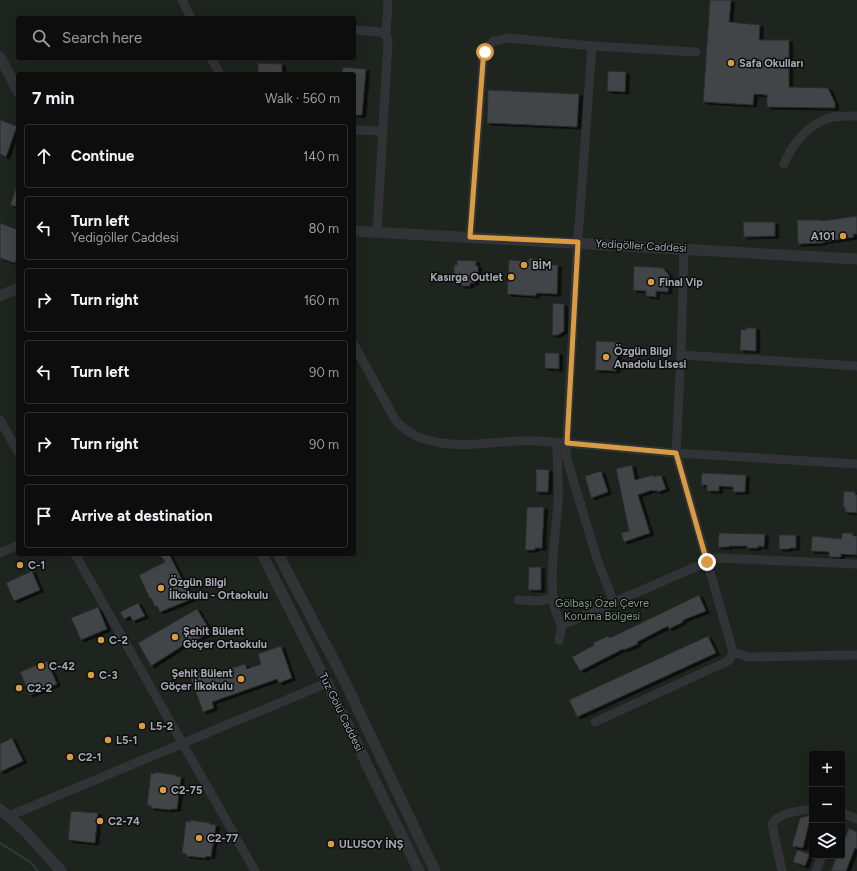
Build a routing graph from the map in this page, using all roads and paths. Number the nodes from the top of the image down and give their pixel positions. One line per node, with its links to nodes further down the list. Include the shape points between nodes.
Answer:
1 (182, 0): 3 (street)
2 (388, 0): 5 (street)
3 (190, 16)
4 (356, 30): 5 (street)
5 (386, 34): 14 (street, via 388,42)
6 (592, 46): 7 (street); 18 (street, via 510,38 494,41 488,46 483,61); 19 (street)
7 (696, 52)
8 (0, 57): 11 (street)
9 (212, 60): 10 (street)
10 (219, 72)
11 (16, 88)
12 (857, 116): 15 (street, via 829,118 816,124 807,130 790,150)
13 (356, 130): 14 (street)
14 (383, 131): 17 (street)
15 (784, 164)
16 (356, 230): 17 (street, Yedigöller Caddesi)
17 (377, 232): 18 (street, Yedigöller Caddesi)
18 (470, 237): 19 (street, Yedigöller Caddesi)
19 (578, 242): 20 (street, Yedigöller Caddesi); 29 (street)
20 (684, 248): 21 (street, Yedigöller Caddesi); 25 (street)
21 (857, 259)
22 (16, 289): 23 (street)
23 (0, 296)
24 (356, 351): 28 (street, via 396,422 412,434 428,440 459,445 529,440)
25 (681, 355): 26 (street); 31 (street)
26 (857, 366)
27 (0, 420): 30 (street)
28 (557, 442): 29 (street); 40 (street, via 558,502 552,582)
29 (567, 443): 31 (street); 42 (street, via 568,464 597,559)
30 (16, 448)
31 (676, 453): 32 (street); 38 (street)
32 (857, 464)
33 (16, 546): 34 (street)
34 (0, 553)
35 (76, 556): 49 (street)
36 (263, 556): 47 (street, Tuz Gölü Caddesi)
37 (279, 556): 58 (street, Tuz Gölü Caddesi, via 342,676)
38 (707, 562): 39 (street, via 716,558); 42 (street); 45 (street)
39 (857, 564)
40 (554, 598): 41 (street, via 540,601); 43 (street)
41 (518, 600)
42 (614, 603): 43 (street)
43 (562, 625): 44 (street)
44 (559, 640)
45 (733, 652): 46 (street, via 748,657); 48 (street, via 726,662)
46 (857, 655)
47 (327, 683): 49 (street); 57 (street, Tuz Gölü Caddesi)
48 (595, 722)
49 (182, 744): 51 (street); 56 (street)
50 (809, 810): 59 (street, via 786,814 774,820 772,824)
51 (4, 813): 55 (street, via 35,841)
52 (845, 814): 53 (street)
53 (857, 818)
54 (821, 859): 60 (street)
55 (61, 871)
56 (255, 871)
57 (419, 871)
58 (435, 871)
59 (782, 871)
60 (816, 871)

